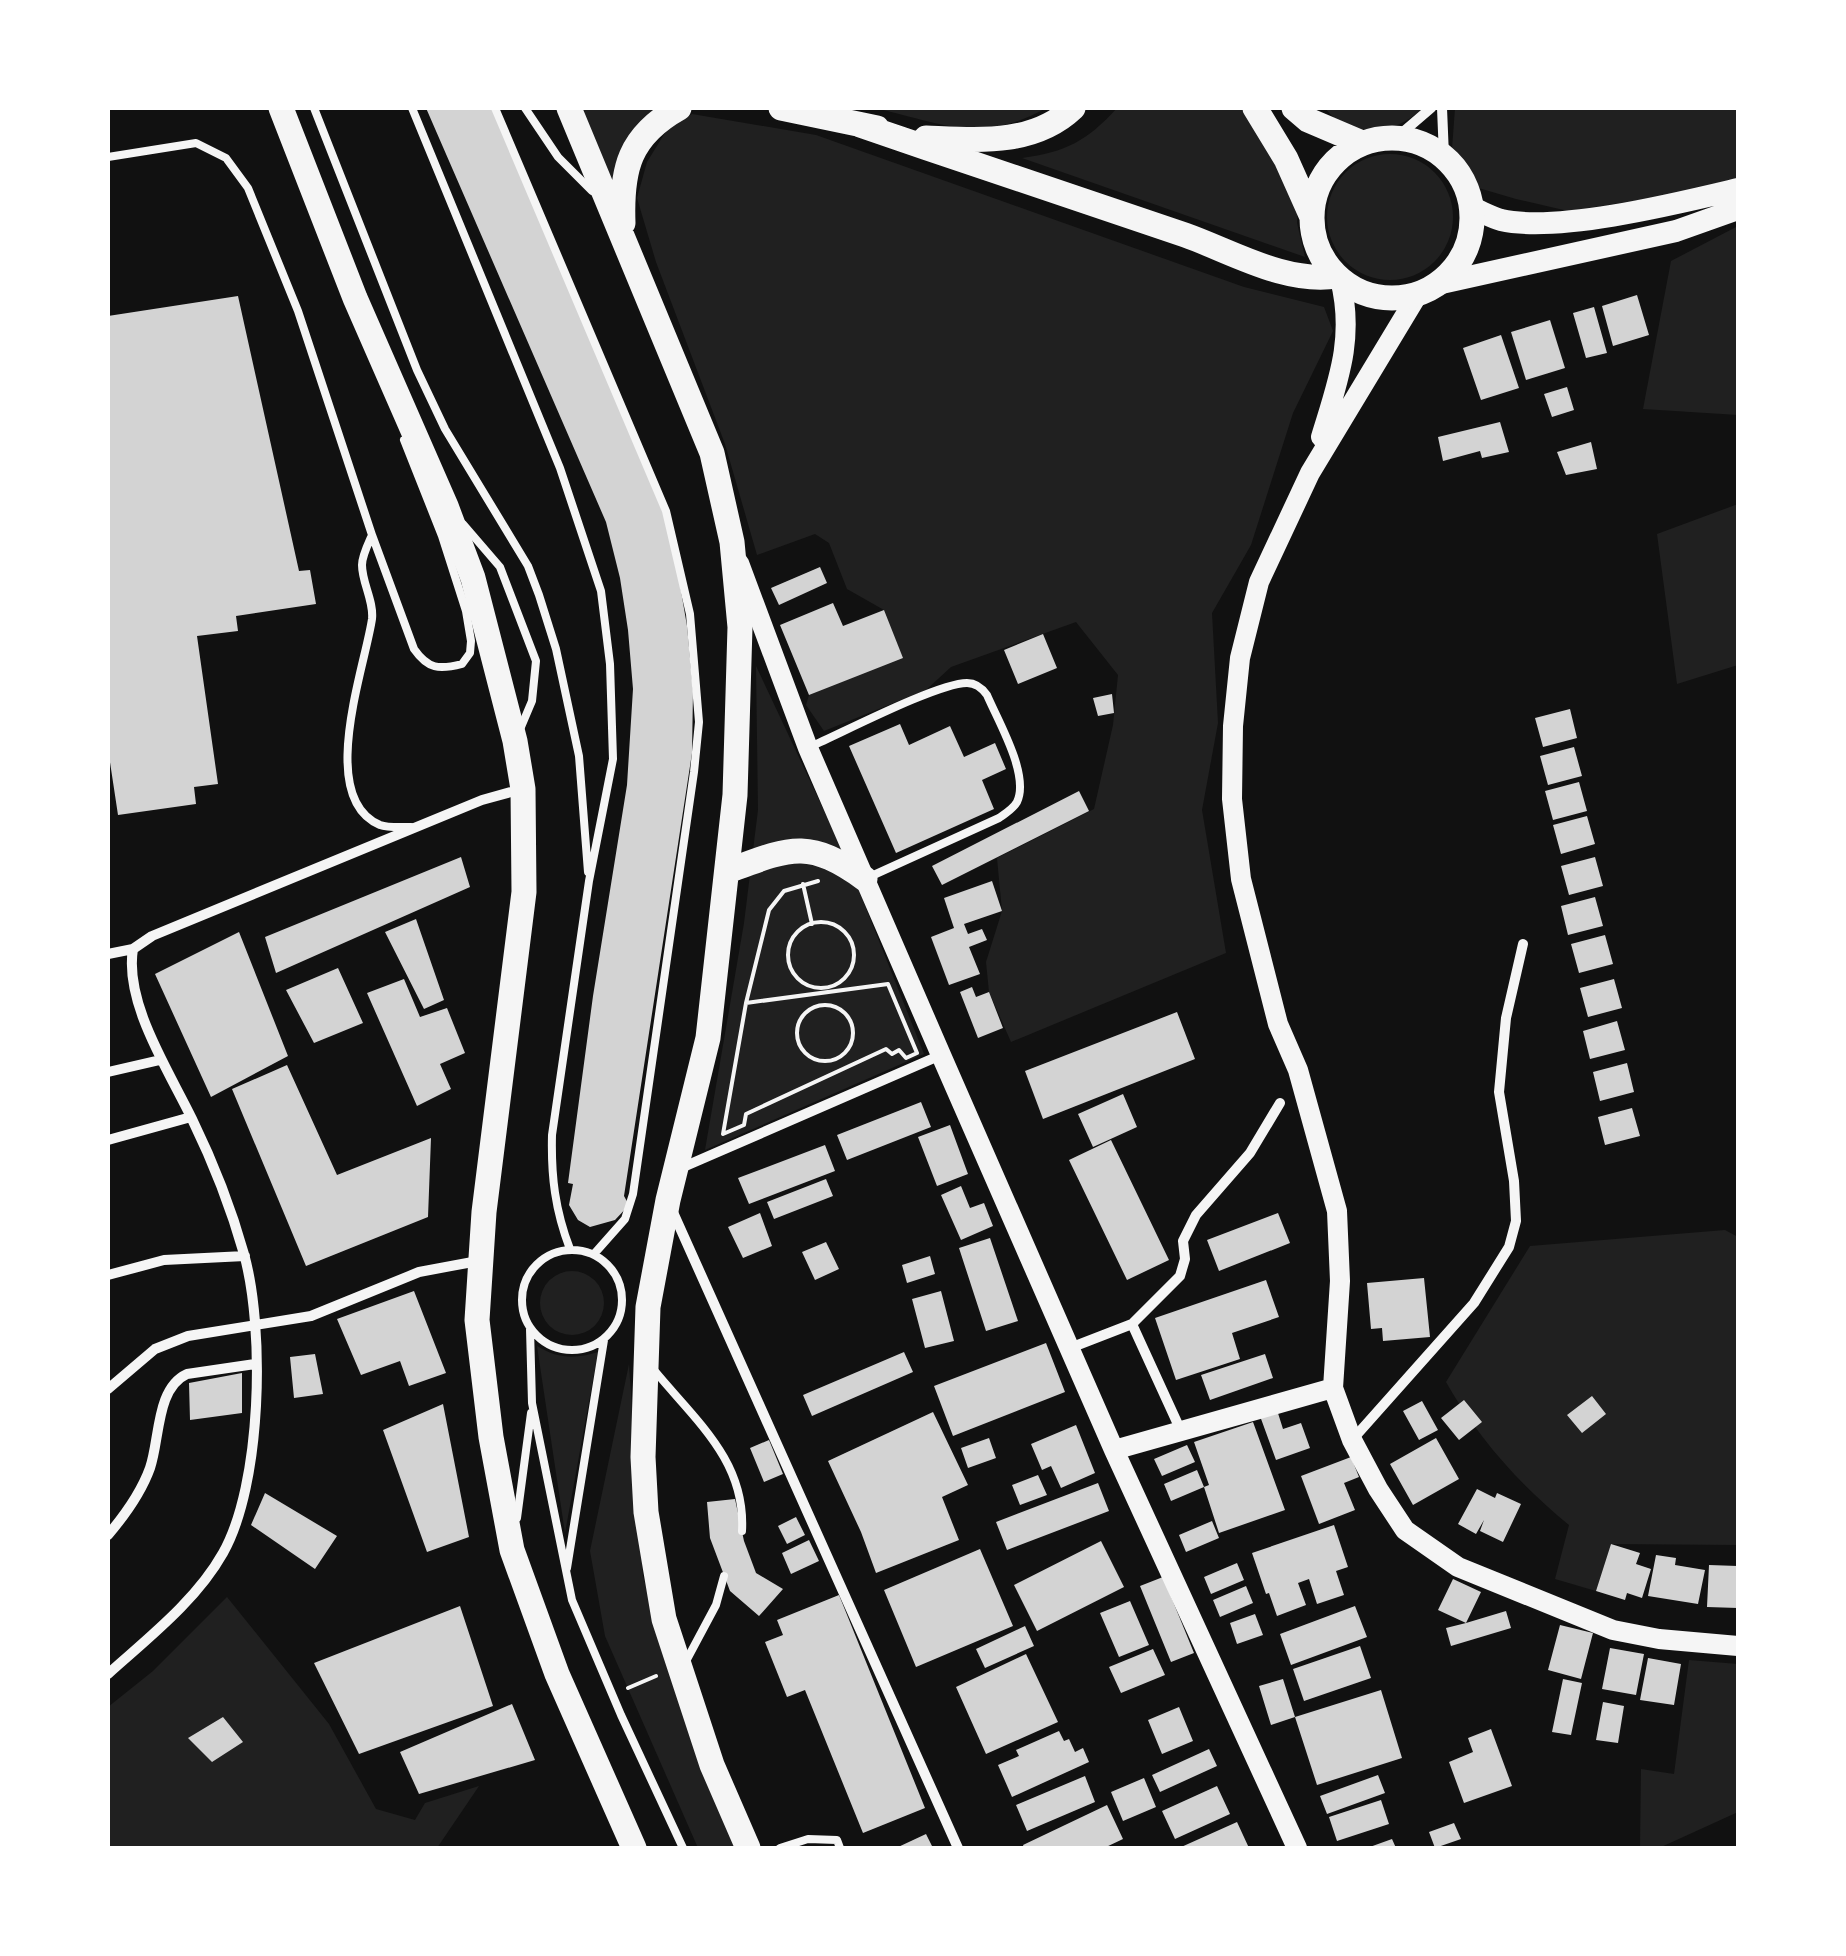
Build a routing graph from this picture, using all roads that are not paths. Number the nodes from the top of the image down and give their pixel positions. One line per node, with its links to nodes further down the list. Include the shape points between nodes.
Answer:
1 (282, 108): 27 (highway)
2 (314, 108): 38 (lane, via 417,370 540,596 580,756)
3 (412, 108): 38 (lane, via 560,468 601,592 614,759)
4 (495, 108): 51 (lane, via 660,494 690,614 695,663 694,772 633,1194 625,1219)
5 (525, 108): 20 (lane, via 558,158)
6 (570, 108): 20 (highway)
7 (679, 108): 24 (highway, via 631,154 622,191)
8 (782, 108): 14 (highway)
9 (1073, 108): 14 (highway, via 1048,125 997,140 926,138)
10 (1255, 108): 23 (highway)
11 (1294, 108): 16 (highway)
12 (1432, 108): 15 (street)
13 (1442, 108): 17 (street)
14 (860, 125): 25 (highway, via 1286,273)
15 (1396, 138): 16 (highway); 17 (highway)
16 (1362, 143): 23 (highway, via 1330,166)
17 (1444, 156): 21 (highway, via 1465,184)
18 (108, 157): 30 (lane, via 196,143 226,158 248,188 298,311)
19 (1738, 189): 21 (main road, via 1535,223)
20 (610, 208): 24 (highway)
21 (1472, 208): 26 (highway, via 1462,258)
22 (1738, 209): 26 (main road, via 1676,231)
23 (1312, 215): 25 (highway, via 1318,248)
24 (624, 243): 31 (highway, via 712,453)
25 (1338, 278): 26 (highway, via 1387,298); 28 (main road, via 1346,306 1343,365)
26 (1428, 289): 28 (main road)
27 (392, 382): 29 (highway); 30 (lane, via 402,435 466,611 472,641 462,664 436,669 423,662)
28 (1310, 472): 62 (main road, via 1259,582 1240,658 1232,799 1241,878 1338,1211)
29 (446, 506): 32 (highway, via 473,578); 32 (lane, via 500,567 536,661 532,701)
30 (372, 536): 35 (lane, via 362,564 373,614 348,734 348,767 366,814 381,826)
31 (732, 542): 33 (main road); 36 (highway, via 740,702)
32 (515, 741): 34 (highway)
33 (808, 748): 37 (main road); 37 (lane, via 941,690 967,683 987,694 1020,772 1016,806)
34 (523, 789): 35 (street); 53 (highway, via 524,892)
35 (415, 828): 40 (street)
36 (728, 871): 37 (highway, via 789,852 813,852 834,857); 48 (highway, via 708,1038)
37 (865, 879): 42 (main road)
38 (589, 882): 50 (lane, via 552,1135 555,1206)
39 (1523, 944): 65 (street, via 1506,1018 1500,1092 1515,1201 1509,1247 1474,1303)
40 (132, 949): 41 (street); 43 (street, via 135,988)
41 (108, 954)
42 (941, 1055): 48 (street); 59 (main road)
43 (160, 1060): 44 (street); 46 (street)
44 (108, 1072)
45 (1280, 1104): 55 (street, via 1250,1153 1196,1216 1183,1241 1180,1276)
46 (191, 1118): 47 (street); 52 (street)
47 (108, 1140)
48 (674, 1171): 49 (highway)
49 (668, 1200): 60 (highway, via 648,1307); 81 (street)
50 (570, 1249): 51 (lane); 57 (lane, via 532,1268 524,1282 521,1298)
51 (594, 1254): 58 (lane, via 618,1278 622,1294 622,1311)
52 (244, 1256): 54 (street, via 164,1260); 56 (street)
53 (478, 1261): 56 (street, via 418,1272 311,1316); 70 (highway, via 477,1320)
54 (108, 1275)
55 (1132, 1324): 59 (street); 66 (street)
56 (256, 1327): 61 (street); 63 (street, via 188,1336 155,1350)
57 (530, 1329): 58 (lane, via 556,1348 573,1350); 64 (lane)
58 (604, 1339): 72 (lane)
59 (1069, 1348): 67 (main road)
60 (646, 1360): 68 (lane, via 729,1462 741,1493); 74 (highway, via 646,1512)
61 (255, 1364): 69 (street, via 177,1378 138,1496); 75 (street, via 252,1444 223,1554 196,1590)
62 (1333, 1388): 65 (main road); 66 (main road)
63 (108, 1389)
64 (532, 1403): 70 (lane); 72 (lane)
65 (1348, 1430): 73 (main road, via 1405,1530 1458,1566 1613,1630)
66 (1182, 1432): 67 (main road)
67 (1114, 1450): 82 (main road)
68 (742, 1532)
69 (108, 1536)
70 (512, 1550): 76 (highway, via 557,1674)
71 (724, 1576): 74 (lane)
72 (565, 1578): 77 (lane)
73 (1738, 1646)
74 (680, 1671): 78 (highway)
75 (108, 1674)
76 (634, 1848)
77 (683, 1848)
78 (748, 1848)
79 (780, 1848): 80 (lane, via 808,1840 837,1840)
80 (840, 1848)
81 (958, 1848)
82 (1296, 1848)

